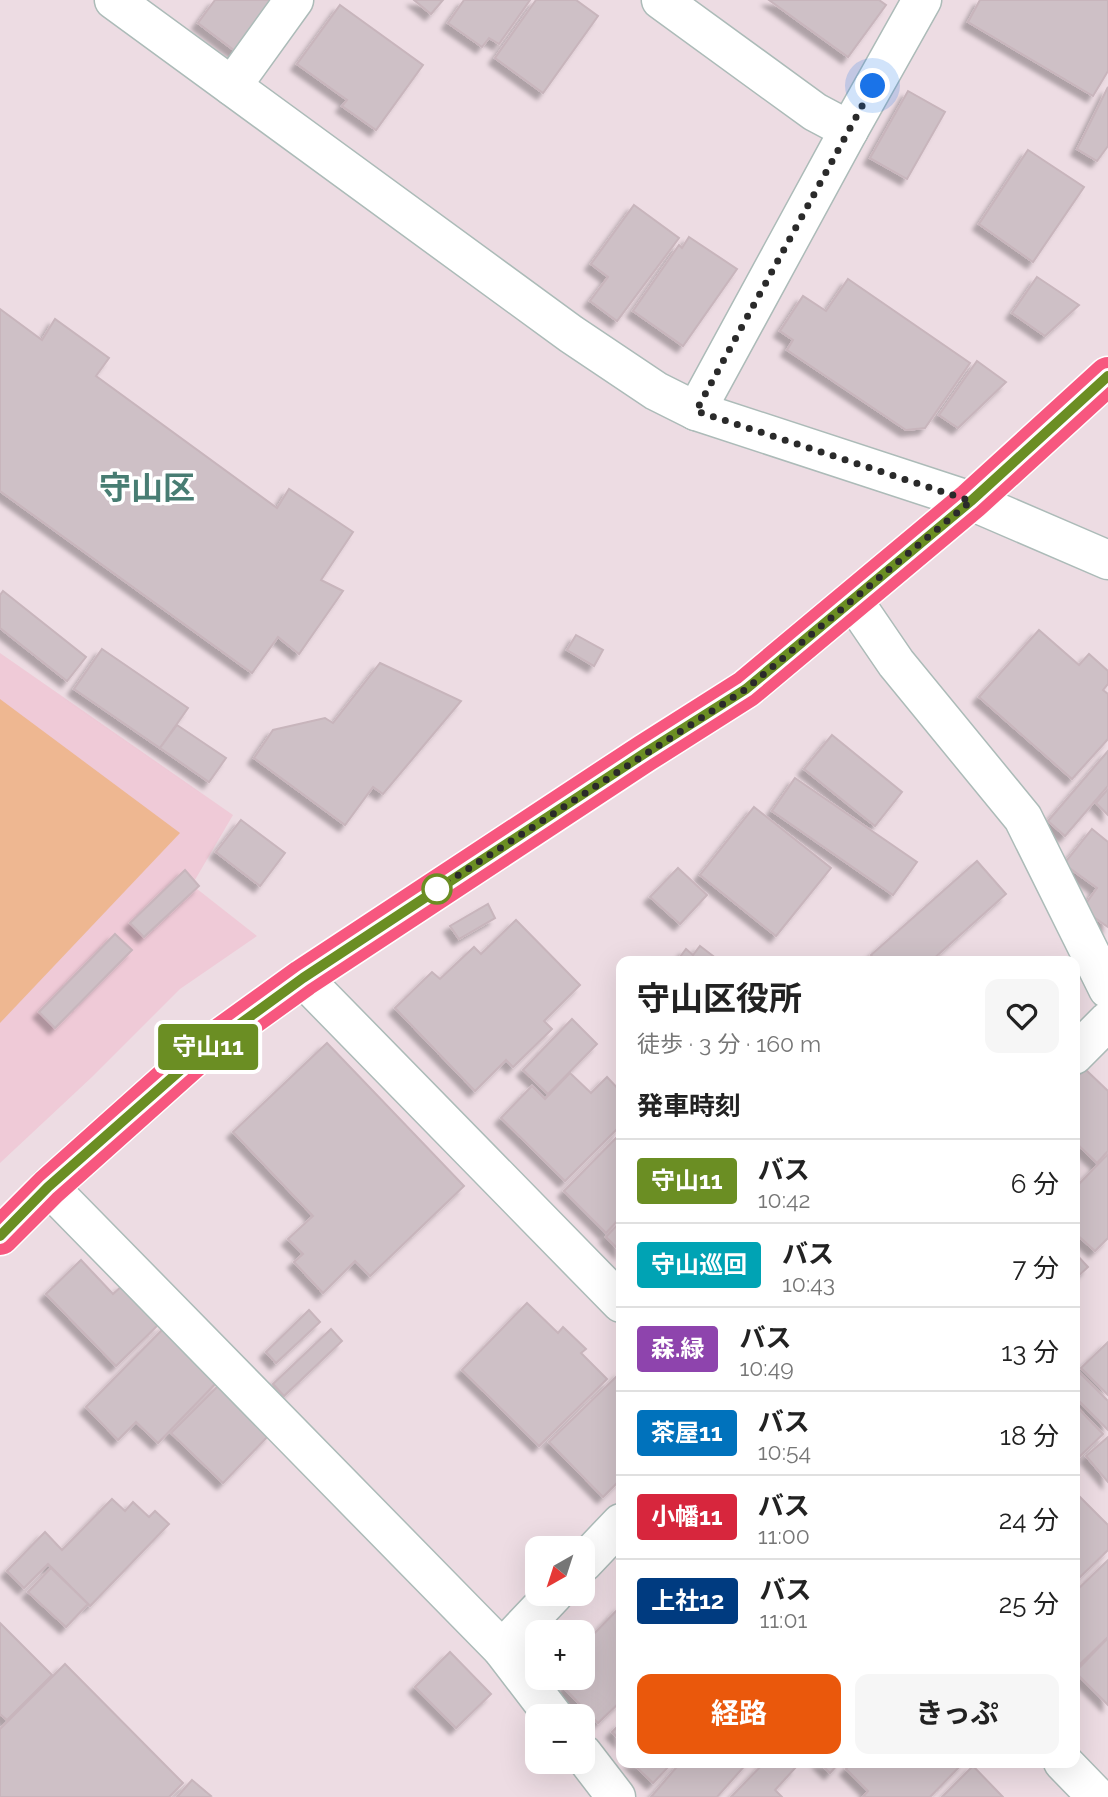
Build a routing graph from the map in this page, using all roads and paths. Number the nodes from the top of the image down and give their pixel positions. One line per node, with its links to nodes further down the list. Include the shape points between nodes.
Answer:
1 (114, 0): 5 (street)
2 (294, 0): 5 (street)
3 (661, 0): 6 (street, via 815,112)
4 (922, 0): 6 (street)
5 (232, 86): 8 (street, via 571,334 656,391)
6 (849, 130): 8 (street)
7 (1108, 376): 9 (main road)
8 (696, 411): 9 (street)
9 (971, 501): 10 (street); 11 (main road)
10 (1108, 560)
11 (853, 600): 12 (main road, via 746,689); 13 (street, via 896,663 1023,818)
12 (303, 978): 16 (main road, via 200,1053); 18 (street)
13 (1108, 989)
14 (1108, 1021): 15 (street)
15 (1080, 1049)
16 (48, 1187): 17 (main road); 22 (street)
17 (0, 1236)
18 (616, 1298)
19 (616, 1528): 20 (street)
20 (595, 1550)
21 (543, 1606): 22 (street)
22 (502, 1649): 23 (street)
23 (544, 1704)
24 (1069, 1768): 27 (street)
25 (595, 1770): 26 (street)
26 (616, 1797)
27 (1097, 1797)

